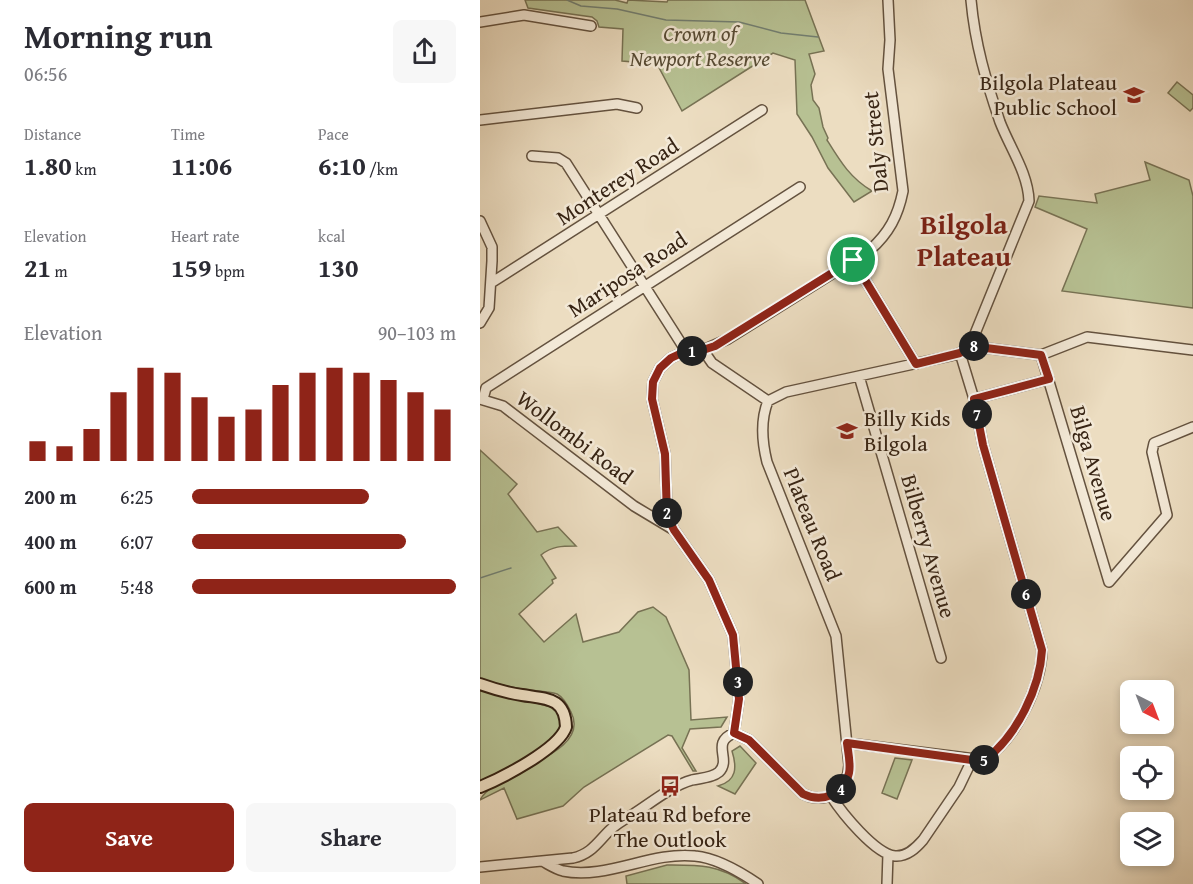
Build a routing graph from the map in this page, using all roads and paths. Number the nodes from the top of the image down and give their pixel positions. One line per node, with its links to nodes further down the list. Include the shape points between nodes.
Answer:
1 (888, 0): 12 (street, Daly Street, via 888,69 903,191 893,224 880,241)
2 (971, 0): 16 (street, via 980,61 1000,123 1024,177 1029,201)
3 (480, 22): 4 (street, via 524,15)
4 (591, 26)
5 (637, 108): 7 (street, via 617,104)
6 (762, 110): 10 (street, Monterey Road)
7 (480, 120)
8 (532, 156): 10 (street, via 558,158 566,163)
9 (800, 187): 14 (street, Mariposa Road)
10 (600, 215): 13 (street, Monterey Road); 14 (street)
11 (480, 221): 13 (street, via 492,247)
12 (853, 260): 17 (street, Daly Street, via 728,339); 22 (street)
13 (491, 283): 15 (street, via 489,308)
14 (645, 286): 18 (street); 25 (street, Mariposa Road, via 486,388)
15 (480, 323)
16 (970, 346): 20 (street); 21 (street)
17 (703, 350): 18 (street); 27 (street, via 712,363)
18 (686, 351): 29 (street, via 660,368 653,382 652,399 665,454 667,516)
19 (1193, 351): 21 (street, via 1087,337)
20 (960, 353): 22 (street); 26 (street)
21 (1041, 355): 24 (street, Bilga Avenue)
22 (916, 364): 23 (street)
23 (859, 376): 27 (street, via 786,392); 30 (street, Bilberry Avenue)
24 (1049, 379): 26 (street); 28 (street, Bilga Avenue, via 1109,582 1167,515 1152,452 1154,443)
25 (482, 399): 29 (street, Wollombi Road, via 503,406 634,506)
26 (974, 399): 34 (street, via 1042,659 1018,724 989,756)
27 (768, 401): 33 (street, Plateau Road, via 763,419 763,447 836,636)
28 (1193, 428)
29 (674, 530): 32 (street, via 709,580 733,635 739,699)
30 (941, 658)
31 (480, 684): 35 (main road, via 552,700 563,710 567,727 560,740 514,771)
32 (734, 733): 36 (street, via 749,740 803,794 812,798); 38 (street, via 722,742 724,764 715,775 680,785 617,823 585,854)
33 (847, 743): 34 (street); 36 (street, Plateau Road, via 849,773 845,784)
34 (972, 760): 37 (street, via 959,787 916,848 906,854)
35 (480, 787)
36 (831, 796): 37 (street, via 873,844)
37 (888, 854): 41 (street)
38 (542, 861): 39 (street); 40 (street, via 561,870 581,873 678,855 695,856 710,858)
39 (480, 867)
40 (758, 884)
41 (887, 884)

